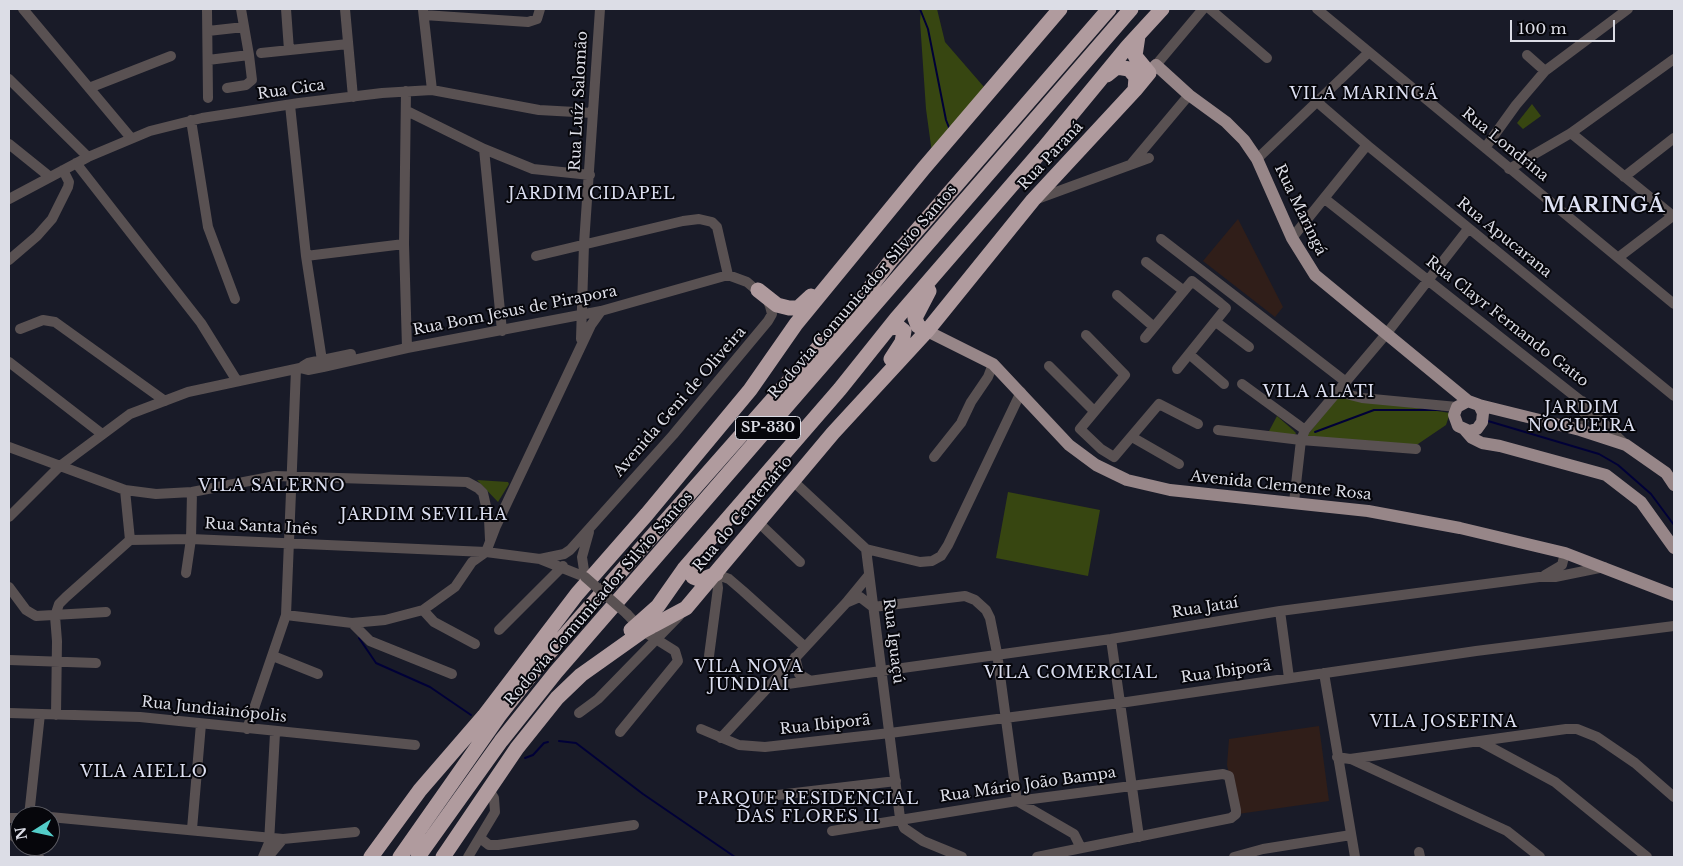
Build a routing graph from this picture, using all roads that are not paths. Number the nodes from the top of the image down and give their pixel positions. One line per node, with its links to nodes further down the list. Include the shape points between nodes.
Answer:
1 (23, 9): 37 (street)
2 (207, 9): 19 (street)
3 (241, 9): 18 (street)
4 (286, 9): 22 (street)
5 (345, 9): 21 (street)
6 (540, 9): 17 (street, via 537,19 528,22)
7 (600, 9): 48 (street, Rua Luíz Salomão)
8 (1060, 9): 82 (highway, via 930,160)
9 (1110, 9): 211 (highway, Rodovia Comunicador Silvio Santos / SP-330, via 892,259 862,298 548,654)
10 (1131, 9): 248 (highway, Rodovia Comunicador Silvio Santos / SP-330, via 556,672 501,741)
11 (1162, 9): 20 (highway)
12 (1203, 9): 33 (street, Rua Paraná)
13 (1210, 9): 28 (street)
14 (1316, 9): 23 (street, Rua Londrina)
15 (1628, 9): 34 (street)
16 (424, 12): 17 (street); 39 (street)
17 (443, 12)
18 (244, 27): 19 (street); 25 (street)
19 (208, 31): 30 (street)
20 (1138, 36): 31 (highway, via 1134,52); 36 (highway)
21 (348, 44): 22 (street); 43 (street)
22 (289, 50): 24 (street)
23 (1369, 52): 45 (street); 55 (street, Rua Londrina)
24 (261, 53)
25 (249, 55): 30 (street); 38 (street, via 252,80)
26 (1527, 55): 34 (street)
27 (171, 56): 37 (street)
28 (1267, 58)
29 (1674, 59): 50 (street)
30 (208, 60): 44 (street)
31 (1137, 61): 32 (highway, via 1126,59); 33 (highway)
32 (1117, 66): 36 (highway); 40 (highway, via 1134,72)
33 (1153, 69): 40 (highway, Rua Paraná); 42 (main road, Rua Maringá)
34 (1545, 71): 55 (street)
35 (9, 79): 57 (street)
36 (1094, 87): 76 (highway)
37 (89, 88): 51 (street)
38 (228, 88)
39 (432, 90): 41 (street, Rua Cica); 48 (street, Rua Cica, via 539,110)
40 (1135, 90): 69 (highway, Rua Paraná)
41 (406, 91): 43 (street, Rua Cica); 47 (street)
42 (1189, 95): 59 (main road, Rua Maringá, via 1226,122); 61 (street)
43 (353, 97): 46 (street, Rua Cica)
44 (208, 98)
45 (1316, 100): 54 (street, Rua Apucarana); 59 (street)
46 (290, 105): 49 (street, Rua Cica); 77 (street)
47 (407, 111): 56 (street); 74 (street)
48 (593, 113): 64 (street, Rua Luíz Salomão)
49 (191, 120): 51 (street, Rua Cica); 92 (street, via 208,227)
50 (1571, 133): 62 (street); 65 (street)
51 (131, 138): 57 (street, Rua Cica)
52 (1674, 138): 65 (street)
53 (9, 144): 66 (street)
54 (1366, 145): 67 (street); 71 (street, Rua Apucarana)
55 (1485, 148): 62 (street, Rua Londrina)
56 (484, 149): 64 (street, via 532,169); 100 (street)
57 (88, 157): 60 (street, Rua Cica)
58 (1149, 158): 61 (street)
59 (1257, 159): 72 (main road, Rua Maringá)
60 (76, 163): 63 (street, Rua Cica); 115 (street, via 201,323)
61 (1130, 165): 69 (street)
62 (1509, 168): 79 (street, Rua Londrina)
63 (63, 170): 66 (street, Rua Cica); 80 (street, via 68,187 52,219)
64 (590, 175): 75 (street, Rua Luíz Salomão)
65 (1624, 176): 70 (street)
66 (50, 177): 68 (street, Rua Cica)
67 (1325, 198): 72 (street, via 1304,224); 85 (street, Rua Clayr Fernando Gatto)
68 (9, 199)
69 (1033, 200): 101 (highway, Rua Paraná)
70 (1674, 215): 79 (street)
71 (1468, 229): 85 (street); 121 (street, Rua Apucarana)
72 (1290, 232): 102 (main road, Rua Maringá, via 1315,275)
73 (1161, 239): 84 (street)
74 (404, 244): 77 (street); 106 (street)
75 (584, 244): 78 (street); 83 (street, via 705,219 712,222 720,234); 95 (street, Rua Luíz Salomão)
76 (959, 246): 98 (highway); 101 (highway, via 934,282 915,318 918,326)
77 (306, 256): 110 (street)
78 (536, 256)
79 (1619, 257): 93 (street, Rua Londrina)
80 (9, 260)
81 (1146, 262): 89 (street)
82 (845, 266): 88 (highway, via 831,272 798,308 777,304); 245 (highway, via 796,324 750,390 577,594 484,716 420,790)
83 (728, 276): 88 (street, via 747,282); 94 (street, Rua Bom Jesus de Pirapora)
84 (1213, 278): 86 (street); 87 (street)
85 (1427, 280): 102 (street); 122 (street, Rua Clayr Fernando Gatto)
86 (1223, 286): 91 (street); 116 (street)
87 (1204, 289): 89 (street, via 1192,281); 91 (street)
88 (758, 290): 155 (street, Avenida Geni de Oliveira, via 770,306 772,314 768,321)
89 (1184, 291): 97 (street)
90 (1117, 296): 97 (street)
91 (1214, 297): 96 (street, via 1226,308)
92 (235, 299)
93 (1672, 299)
94 (601, 312): 95 (street, Rua Bom Jesus de Pirapora); 107 (street)
95 (580, 315): 100 (street, Rua Bom Jesus de Pirapora); 107 (street, Rua Luíz Salomão)
96 (1216, 322): 105 (street); 108 (street)
97 (1154, 327): 104 (street)
98 (889, 328): 124 (highway, via 902,328 905,335); 164 (highway)
99 (20, 330): 123 (street, via 43,320 55,322)
100 (502, 331): 106 (street, Rua Bom Jesus de Pirapora)
101 (927, 331): 111 (main road, Avenida Clemente Rosa); 124 (highway, Rua do Centenário)
102 (1386, 333): 116 (street); 125 (main road, Rua Maringá)
103 (1086, 335): 126 (street, via 1125,375)
104 (1145, 338)
105 (1249, 347)
106 (407, 348): 110 (street, Rua Bom Jesus de Pirapora, via 361,357 353,354)
107 (580, 349): 158 (street)
108 (1189, 354): 114 (street); 117 (street)
109 (9, 362): 133 (street)
110 (323, 363): 113 (street, Rua Bom Jesus de Pirapora, via 308,363)
111 (993, 364): 119 (main road, Avenida Clemente Rosa); 143 (street, via 961,423)
112 (1049, 366): 126 (street)
113 (298, 369): 115 (street, Rua Bom Jesus de Pirapora); 146 (street)
114 (1177, 369)
115 (236, 381): 123 (street, Rua Bom Jesus de Pirapora)
116 (1346, 382): 120 (street)
117 (1224, 384)
118 (1242, 384): 130 (street)
119 (1021, 392): 142 (main road, Avenida Clemente Rosa); 161 (street, via 940,556 932,562 920,562)
120 (1338, 392): 125 (street, via 1362,398); 130 (street)
121 (1674, 396)
122 (1582, 400): 132 (street, via 1585,416); 137 (street, Rua Clayr Fernando Gatto)
123 (165, 401): 133 (street, Rua Bom Jesus de Pirapora, via 130,414)
124 (861, 401): 148 (highway, Rua do Centenário)
125 (1468, 404): 128 (main road, via 1483,413); 131 (main road, via 1454,419); 132 (main road)
126 (1094, 411): 136 (street, via 1080,429)
127 (1198, 424): 134 (street, via 1159,404)
128 (1480, 426): 131 (main road); 138 (main road, via 1487,437)
129 (1218, 430): 135 (street)
130 (1306, 430): 135 (street)
131 (1465, 430): 138 (main road, via 1476,440)
132 (1580, 430): 137 (main road)
133 (102, 434): 145 (street, Rua Bom Jesus de Pirapora)
134 (1132, 437): 140 (street, via 1114,457); 144 (street)
135 (1300, 440): 141 (street); 152 (street)
136 (1091, 441): 140 (street); 142 (street)
137 (1626, 445): 147 (main road, Rua Clayr Fernando Gatto)
138 (1500, 446): 160 (main road, via 1606,475 1640,502)
139 (9, 448): 145 (street)
140 (1101, 449): 142 (street)
141 (1416, 450)
142 (1083, 457): 152 (main road, Avenida Clemente Rosa, via 1145,486)
143 (934, 458)
144 (1179, 464)
145 (60, 466): 150 (street); 153 (street, Rua Bom Jesus de Pirapora)
146 (292, 476): 151 (street, via 262,478); 158 (street, via 467,482 483,493); 159 (street)
147 (1670, 476): 149 (main road, Rua Clayr Fernando Gatto)
148 (793, 481): 154 (highway, Rua do Centenário); 161 (street)
149 (1674, 485)
150 (126, 490): 151 (street, via 156,494); 157 (street)
151 (192, 492): 156 (street)
152 (1294, 502): 163 (main road, Avenida Clemente Rosa, via 1368,510)
153 (9, 517)
154 (758, 522): 166 (street); 170 (highway, Rua do Centenário)
155 (590, 528): 165 (street, Avenida Geni de Oliveira, via 564,554); 172 (street, via 582,557)
156 (191, 539): 157 (street, Rua Santa Inês); 159 (street, Rua Santa Inês); 169 (street)
157 (130, 540): 183 (street, via 59,604)
158 (490, 540): 162 (street)
159 (289, 543): 162 (street, Rua Santa Inês); 182 (street)
160 (1674, 548)
161 (866, 549): 171 (street, Rua Iguaçú)
162 (486, 552): 165 (street, Rua Santa Inês); 179 (street, via 472,562 455,587)
163 (1564, 553): 168 (main road, Avenida Clemente Rosa); 173 (street, via 1562,565)
164 (695, 557): 170 (highway, via 693,577 701,580); 184 (highway, via 674,580 658,606)
165 (540, 559): 167 (street)
166 (800, 562)
167 (563, 566): 172 (street); 187 (street)
168 (1605, 567): 173 (street, Rua Jataí, via 1563,576); 175 (main road, Avenida Clemente Rosa)
169 (186, 573)
170 (716, 574): 178 (highway, Rua do Centenário); 191 (street, via 729,579); 194 (street, via 718,588)
171 (869, 575): 176 (street); 177 (street, Rua Iguaçú)
172 (585, 577): 184 (street, bridge)
173 (1539, 577): 180 (street, Rua Jataí)
174 (9, 587): 183 (street, via 32,615)
175 (1674, 595)
176 (846, 603): 177 (street, via 860,597); 191 (street)
177 (874, 607): 192 (street, via 966,596 975,600 990,618); 199 (street, Rua Iguaçú)
178 (686, 608): 184 (highway); 188 (street, Rua do Centenário)
179 (423, 610): 185 (street); 190 (street, via 434,622)
180 (1280, 611): 189 (street, Rua Jataí); 203 (street)
181 (106, 612): 183 (street)
182 (286, 615): 185 (street); 193 (street)
183 (55, 616): 197 (street)
184 (638, 622): 188 (street); 226 (highway, via 557,698)
185 (352, 624): 202 (street, via 370,641)
186 (1672, 626): 200 (street, Rua Ibiporã)
187 (499, 630)
188 (657, 639): 208 (street, Rua do Centenário, via 598,699); 217 (street, via 675,651 678,661)
189 (1111, 639): 192 (street, Rua Jataí); 206 (street)
190 (475, 644)
191 (804, 646): 195 (street)
192 (997, 653): 199 (street, Rua Jataí); 212 (street)
193 (273, 656): 201 (street); 214 (street)
194 (709, 656)
195 (795, 657): 204 (street, via 799,674); 205 (street)
196 (9, 660): 197 (street)
197 (57, 661): 198 (street); 210 (street)
198 (96, 663)
199 (882, 670): 204 (street, Rua Jataí); 218 (street, Rua Iguaçú)
200 (1324, 673): 203 (street, Rua Ibiporã); 222 (street)
201 (318, 674)
202 (452, 674)
203 (1289, 678): 206 (street, Rua Ibiporã)
204 (809, 680): 205 (street, Rua Jataí)
205 (766, 687): 219 (street)
206 (1120, 703): 212 (street, Rua Ibiporã); 225 (street)
207 (9, 713): 209 (street, Rua Jundiainópolis)
208 (579, 713)
209 (40, 714): 210 (street, Rua Jundiainópolis); 230 (street)
210 (56, 715): 213 (street, Rua Jundiainópolis, via 140,717)
211 (499, 716): 246 (highway); 247 (highway, Rodovia Comunicador Silvio Santos / SP-330)
212 (1005, 717): 218 (street, Rua Ibiporã); 229 (street)
213 (201, 724): 214 (street, Rua Jundiainópolis); 234 (street)
214 (247, 729): 216 (street, Rua Jundiainópolis)
215 (701, 729): 219 (street, Rua Ibiporã)
216 (275, 732): 221 (street, Rua Jundiainópolis); 238 (street)
217 (620, 732)
218 (890, 733): 219 (street, Rua Ibiporã, via 765,746 739,745); 224 (street, Rua Iguaçú)
219 (721, 738)
220 (1479, 741): 223 (street); 227 (street, via 1577,729 1596,737 1635,763); 257 (street, via 1555,782)
221 (415, 745)
222 (1337, 757): 223 (street); 237 (street)
223 (1350, 759): 256 (street, via 1507,831)
224 (896, 781): 228 (street); 232 (street, Rua Iguaçú)
225 (1131, 786): 229 (street, Rua Mário João Bampa); 239 (street); 239 (street, Rua Mário João Bampa, via 1222,774 1229,776 1236,810 1231,818)
226 (488, 788): 241 (street, via 494,798 495,812); 249 (highway)
227 (1674, 797)
228 (761, 798)
229 (1018, 801): 232 (street, Rua Mário João Bampa); 242 (street, via 1074,834)
230 (30, 806)
231 (60, 818): 234 (street)
232 (900, 818): 235 (street, Rua Mário João Bampa); 252 (street, Rua Iguaçú, via 910,834)
233 (634, 824): 241 (street, via 498,845)
234 (192, 829): 238 (street)
235 (832, 831)
236 (355, 832): 240 (street)
237 (1351, 834): 254 (street); 255 (street)
238 (269, 836): 240 (street); 243 (street)
239 (1138, 837): 242 (street)
240 (284, 839): 244 (street)
241 (478, 841): 250 (street); 251 (street)
242 (1081, 848): 253 (street)
243 (263, 857)
244 (268, 857)
245 (371, 857)
246 (378, 857)
247 (400, 857)
248 (418, 857)
249 (442, 857)
250 (468, 857)
251 (479, 857)
252 (962, 857)
253 (1038, 857)
254 (1234, 857)
255 (1355, 857)
256 (1540, 857)
257 (1648, 857)

